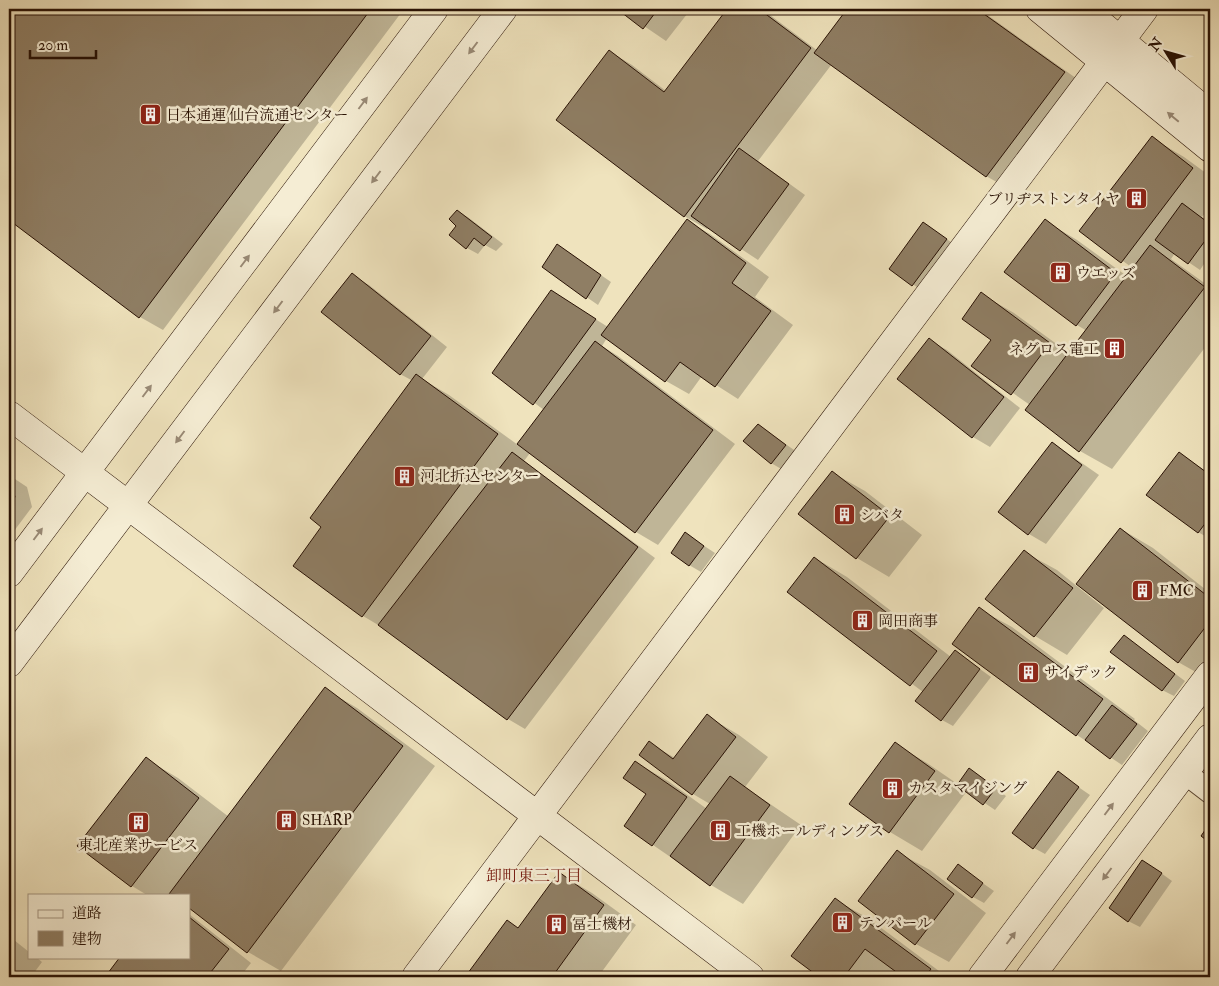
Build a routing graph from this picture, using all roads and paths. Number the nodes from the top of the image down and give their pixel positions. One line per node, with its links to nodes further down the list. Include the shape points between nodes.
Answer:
1 (434, 9): 10 (street, one-way to 1)
2 (503, 9): 11 (street, one-way to 11)
3 (1040, 9): 6 (street)
4 (1082, 9): 6 (street)
5 (1144, 9): 6 (street)
6 (1113, 51): 7 (street); 8 (street, one-way to 6); 18 (street)
7 (1210, 115)
8 (1210, 148)
9 (9, 415): 10 (street)
10 (86, 473): 11 (street); 12 (street, one-way to 10)
11 (128, 505): 13 (street); 18 (street)
12 (9, 573)
13 (9, 663)
14 (1210, 675): 21 (street, one-way to 14)
15 (1210, 738): 16 (street)
16 (1184, 772): 17 (street); 22 (street, one-way to 22)
17 (1210, 792)
18 (538, 818): 19 (street); 20 (street)
19 (416, 977)
20 (750, 977)
21 (982, 977)
22 (1030, 977)

